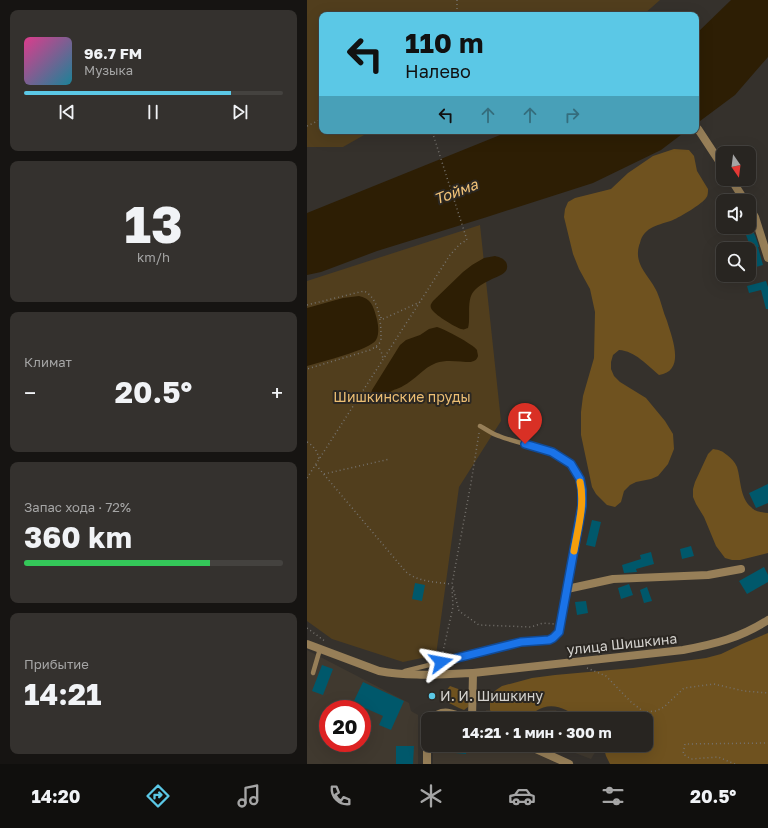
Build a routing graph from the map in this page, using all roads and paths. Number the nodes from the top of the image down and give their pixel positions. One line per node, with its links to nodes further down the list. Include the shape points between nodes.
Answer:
1 (457, 0): 2 (path)
2 (457, 12)
3 (319, 120): 4 (path)
4 (307, 126)
5 (699, 131): 7 (street)
6 (433, 134): 10 (path, via 467,240 450,255)
7 (716, 156)
8 (756, 220): 9 (street)
9 (768, 258)
10 (420, 302): 12 (path, via 383,319); 14 (path)
11 (307, 305): 12 (path, via 364,291 370,295)
12 (380, 317): 13 (path, via 381,342)
13 (376, 347): 14 (path, via 379,348); 15 (path)
14 (383, 359): 19 (path)
15 (307, 370)
16 (481, 426): 24 (path); 25 (lane, via 498,436 552,452 571,464 580,479 582,506)
17 (307, 442): 19 (path, via 316,450)
18 (390, 459): 21 (path)
19 (319, 460): 20 (path)
20 (316, 465): 21 (path); 22 (path)
21 (323, 474): 24 (path, via 406,572 425,581)
22 (307, 478)
23 (741, 569): 25 (street, via 708,575 613,579)
24 (452, 584): 27 (path, via 459,611 479,625 531,627 543,623); 32 (path, via 453,607)
25 (567, 589): 27 (lane)
26 (768, 620): 35 (street, улица Шишкина, via 738,637 683,650)
27 (560, 624): 32 (lane, via 559,632 549,640 521,642)
28 (307, 628): 29 (path)
29 (326, 642)
30 (307, 644): 31 (street, улица Шишкина)
31 (320, 649): 34 (lane); 36 (street, улица Шишкина, via 379,671)
32 (441, 662): 36 (lane, via 405,671)
33 (584, 667): 37 (path, via 606,676 644,712 664,707 684,688 714,684)
34 (313, 673)
35 (473, 673): 36 (street, улица Шишкина); 40 (street)
36 (400, 675)
37 (768, 694)
38 (440, 712): 39 (lane)
39 (455, 712)
40 (471, 712)
41 (768, 743): 46 (path, via 685,744 683,754 691,759 719,757)
42 (428, 752): 44 (street)
43 (542, 752): 45 (street)
44 (427, 764)
45 (569, 764)
46 (735, 764)

